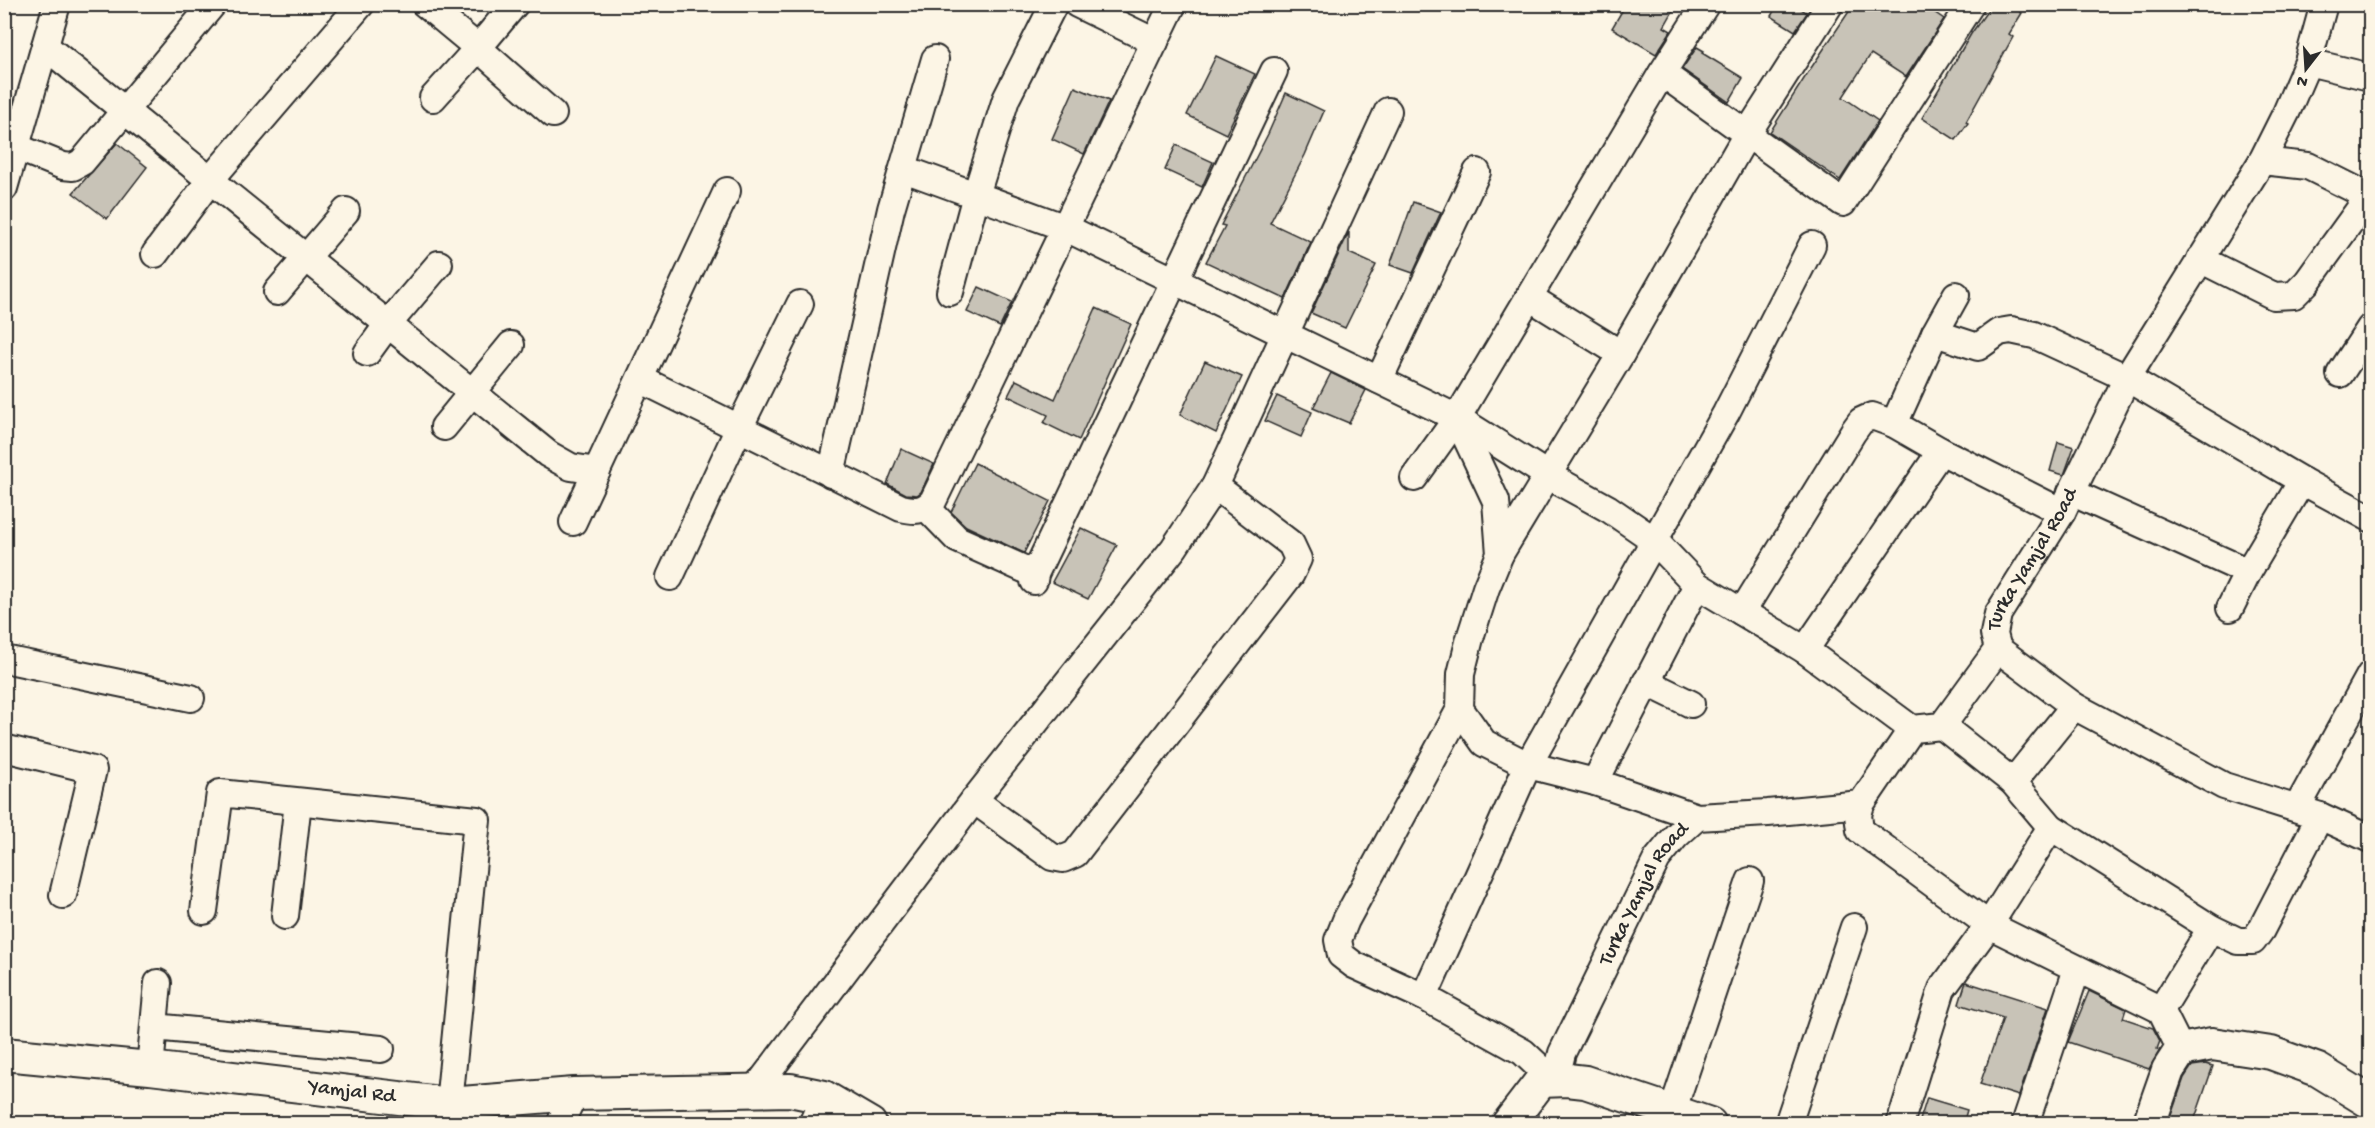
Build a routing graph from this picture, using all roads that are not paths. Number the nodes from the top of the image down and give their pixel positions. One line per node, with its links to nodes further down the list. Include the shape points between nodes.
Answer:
1 (57, 4): 14 (street)
2 (213, 4): 22 (street)
3 (361, 4): 30 (street)
4 (425, 4): 15 (street)
5 (515, 4): 15 (street)
6 (1054, 4): 33 (street, via 1006,99)
7 (1077, 4): 13 (street)
8 (1173, 4): 13 (street)
9 (1706, 4): 19 (street)
10 (1830, 4): 25 (street)
11 (1971, 4): 25 (street, via 1843,203)
12 (2324, 4): 17 (street, Turka Yamjal Road)
13 (1155, 42): 36 (street)
14 (45, 46): 22 (street); 26 (street)
15 (478, 48): 21 (street); 24 (street)
16 (935, 59): 28 (street)
17 (2308, 62): 20 (street); 27 (street, Turka Yamjal Road)
18 (1274, 71): 42 (street)
19 (1662, 74): 25 (street); 46 (street)
20 (2370, 77)
21 (433, 98)
22 (126, 110): 26 (street, via 82,162 73,167); 30 (street)
23 (1388, 111): 51 (street)
24 (553, 114)
25 (1747, 134): 54 (street)
26 (16, 147): 31 (street)
27 (2262, 161): 34 (street, via 2308,166); 40 (street, Turka Yamjal Road)
28 (904, 169): 33 (street); 66 (street, via 891,209)
29 (1476, 172): 58 (street)
30 (211, 179): 38 (street); 39 (street)
31 (4, 188)
32 (727, 191): 57 (street)
33 (976, 195): 36 (street); 44 (street)
34 (2370, 196): 40 (street, via 2294,295 2274,296)
35 (346, 211): 39 (street)
36 (1066, 228): 42 (street); 72 (street)
37 (1812, 245): 75 (street)
38 (155, 254)
39 (307, 258): 43 (street); 48 (street)
40 (2200, 259): 56 (street, Turka Yamjal Road)
41 (439, 264): 48 (street)
42 (1175, 281): 51 (street); 72 (street, via 1034,578 957,539)
43 (277, 292)
44 (950, 292)
45 (1956, 295): 50 (street)
46 (1528, 297): 54 (street); 60 (street)
47 (800, 304): 63 (street)
48 (388, 324): 53 (street); 59 (street)
49 (2370, 328): 55 (street)
50 (1935, 333): 56 (street, via 1978,347 1998,332 2011,330 2034,335); 61 (street)
51 (1286, 335): 58 (street); 70 (street)
52 (511, 345): 59 (street)
53 (367, 353)
54 (1621, 354): 67 (street)
55 (2340, 374)
56 (2127, 378): 69 (street); 71 (street, Turka Yamjal Road)
57 (640, 379): 63 (street); 65 (street)
58 (1379, 380): 60 (street)
59 (472, 393): 62 (street); 65 (street, via 548,454 571,467)
60 (1457, 418): 67 (street); 68 (street); 76 (street, via 1496,501)
61 (1894, 424): 64 (street); 81 (street, via 1872,416 1861,421)
62 (444, 427)
63 (739, 428): 66 (street); 78 (street)
64 (1941, 451): 71 (street); 83 (street)
65 (597, 471): 74 (street)
66 (831, 474): 72 (street, via 900,508)
67 (1549, 476): 75 (street, via 1609,509); 76 (street)
68 (1414, 478)
69 (2302, 481): 73 (street); 77 (street)
70 (1215, 486): 97 (street, via 1174,548); 97 (street, via 1291,544 1298,559 1291,574 1075,854 1063,859 1052,857)
71 (2067, 502): 77 (street); 82 (street, Turka Yamjal Road, via 1998,614 1994,634)
72 (927, 508)
73 (2370, 518)
74 (573, 522)
75 (1654, 540): 79 (street); 94 (street)
76 (1500, 554): 90 (street, via 1470,638 1461,674)
77 (2248, 572): 80 (street)
78 (670, 578)
79 (1697, 585): 81 (street); 86 (street)
80 (2230, 608)
81 (1742, 612): 83 (street)
82 (1998, 649): 89 (street); 91 (street, Turka Yamjal Road)
83 (1805, 650): 92 (street)
84 (4, 659): 87 (street)
85 (2370, 675): 100 (street)
86 (1646, 682): 88 (street); 95 (street)
87 (191, 698)
88 (1691, 705)
89 (2074, 706): 96 (street); 100 (street, via 2224,786)
90 (1460, 709): 94 (street, via 1484,743); 113 (street, via 1338,940 1341,955 1354,965)
91 (1942, 726): 92 (street); 96 (street)
92 (1912, 729): 99 (street)
93 (4, 748): 105 (street, via 93,770)
94 (1528, 765): 95 (street); 113 (street)
95 (1595, 782): 101 (street)
96 (2013, 783): 102 (street)
97 (974, 800): 121 (street)
98 (298, 802): 106 (street, via 220,793); 107 (street); 125 (street, via 477,820)
99 (1861, 804): 101 (street, Turka Yamjal Road); 108 (street, via 1860,830)
100 (2309, 812): 103 (street); 110 (street, via 2253,941 2238,941)
101 (1697, 817): 120 (street, Turka Yamjal Road, via 1657,859 1562,1053)
102 (2050, 827): 108 (street); 110 (street)
103 (2370, 838)
104 (1750, 881): 126 (street)
105 (63, 895)
106 (204, 911)
107 (285, 916)
108 (1989, 925): 111 (street); 132 (street, via 1942,989)
109 (1854, 927): 131 (street)
110 (2211, 928): 114 (street)
111 (2078, 969): 114 (street); 133 (street)
112 (158, 983): 115 (street)
113 (1424, 997): 120 (street, via 1523,1052)
114 (2161, 1010): 117 (street)
115 (154, 1027): 116 (street); 119 (street)
116 (381, 1049)
117 (2181, 1050): 123 (main road, via 2212,1044 2271,1053 2318,1070); 134 (main road, via 2168,1070)
118 (4, 1054): 119 (main road, Yamjal Rd)
119 (150, 1068): 125 (main road, Yamjal Rd)
120 (1555, 1082): 126 (main road, via 1585,1082); 129 (main road, via 1541,1081)
121 (754, 1091): 122 (main road, Yamjal Rd); 124 (main road, Yamjal Rd, via 790,1090)
122 (574, 1094): 125 (main road, Yamjal Rd); 127 (street)
123 (2370, 1102)
124 (818, 1110): 128 (main road, Yamjal Rd)
125 (444, 1114)
126 (1670, 1118): 130 (main road)
127 (560, 1124)
128 (870, 1124)
129 (1508, 1124)
130 (1710, 1124)
131 (1788, 1124)
132 (1900, 1124)
133 (2025, 1124)
134 (2150, 1124)

